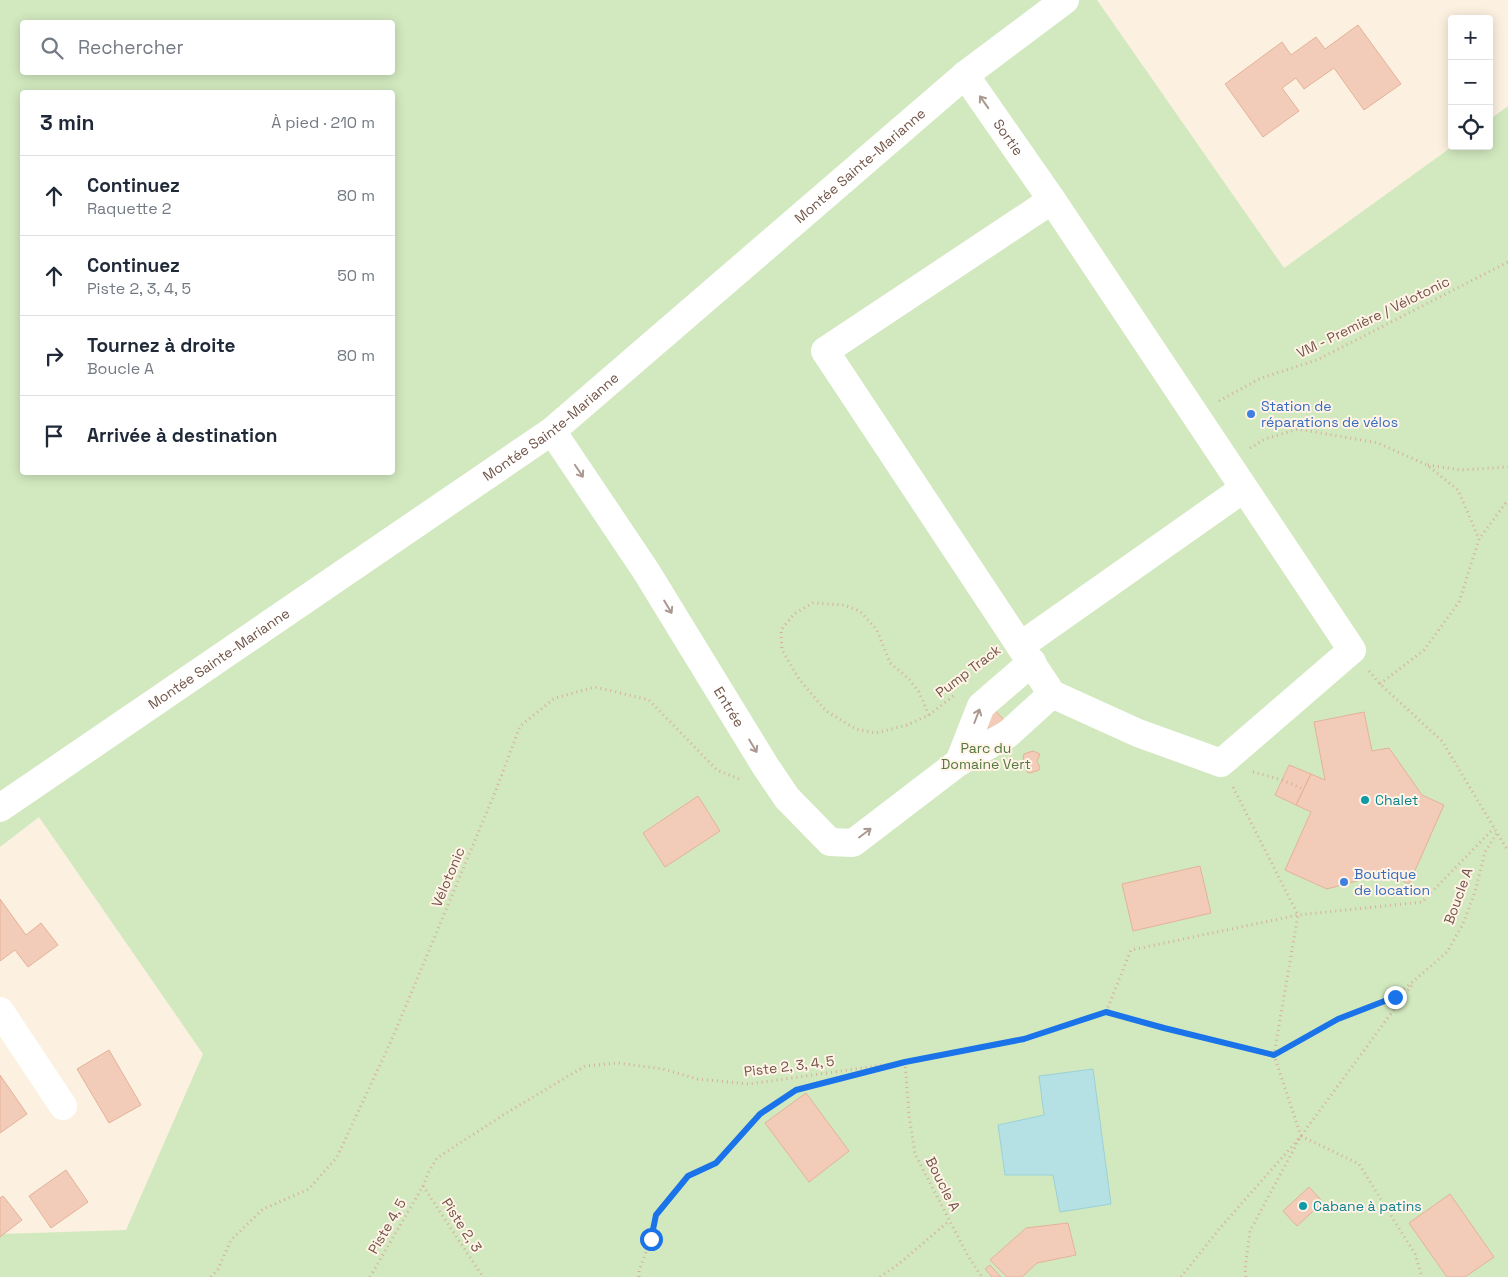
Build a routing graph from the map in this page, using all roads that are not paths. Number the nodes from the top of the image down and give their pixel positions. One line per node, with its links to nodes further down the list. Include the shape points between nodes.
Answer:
1 (1065, 0): 2 (street, Montée Sainte-Marianne)
2 (965, 75): 3 (street, Sortie, one-way to 2); 4 (street, Montée Sainte-Marianne)
3 (1052, 200): 5 (street, Sortie); 6 (street, via 825,351)
4 (552, 431): 8 (street, Entrée, one-way to 8, via 646,571 766,767 787,798 830,842 853,843); 9 (street, Montée Sainte-Marianne)
5 (1243, 489): 6 (street); 7 (street, Sortie, via 1352,650 1222,763 1138,733)
6 (1026, 654): 7 (street); 8 (street, one-way to 6, via 980,706)
7 (1052, 694): 8 (street, Entrée, via 1008,734)
8 (959, 762)
9 (0, 808)
10 (0, 1011): 11 (street)
11 (63, 1106)

